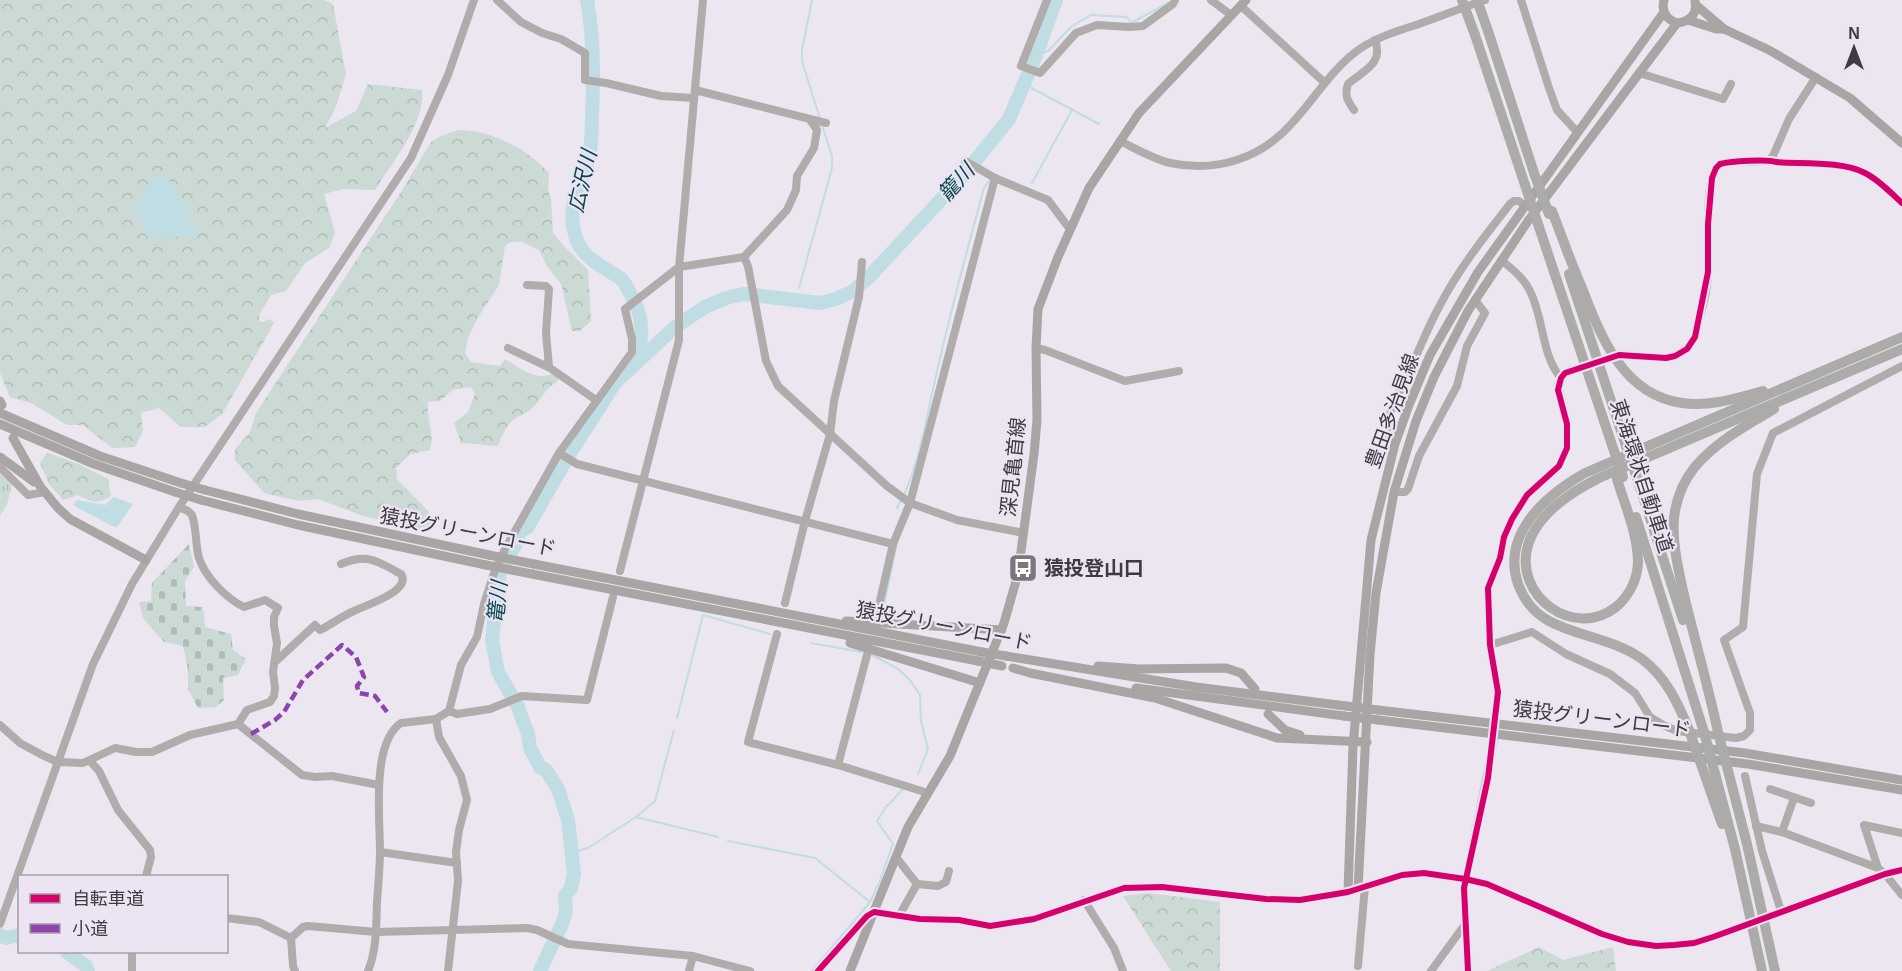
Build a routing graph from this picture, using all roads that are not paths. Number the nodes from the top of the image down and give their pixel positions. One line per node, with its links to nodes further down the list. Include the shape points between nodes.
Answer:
1 (474, 0): 70 (street, via 448,75 411,158)
2 (497, 0): 24 (street, via 521,22 585,53 585,80 661,96)
3 (703, 0): 24 (street)
4 (1047, 0): 11 (street, via 1021,66 1040,73 1076,33 1097,25 1143,26)
5 (1211, 0): 15 (street)
6 (1462, 0): 65 (highway, 東海環状自動車道, bridge)
7 (1477, 0): 36 (highway, 東海環状自動車道, bridge)
8 (1485, 0): 19 (street)
9 (1521, 0): 28 (street, via 1557,110)
10 (1664, 0): 14 (main road)
11 (1174, 2)
12 (1244, 3): 15 (main road, 深見亀首線); 22 (street)
13 (1695, 3): 16 (main road); 18 (main road)
14 (1664, 12): 17 (main road); 28 (main road, 豊田多治見線)
15 (1230, 15): 29 (main road, 深見亀首線, via 1139,113)
16 (1688, 20): 17 (main road); 18 (main road)
17 (1677, 23): 20 (main road, 豊田多治見線)
18 (1724, 29): 21 (main road)
19 (1375, 40): 22 (street, via 1347,60); 25 (street, via 1378,58 1346,90 1345,96)
20 (1639, 73): 23 (street, via 1723,99); 39 (main road, 豊田多治見線)
21 (1816, 77): 30 (main road, via 1850,98); 31 (street)
22 (1325, 83): 29 (street, via 1275,140 1240,160 1199,166 1168,163)
23 (1731, 84)
24 (694, 94): 26 (street, via 765,106); 41 (street)
25 (1354, 110)
26 (813, 121): 27 (street); 38 (street, via 817,130 814,148 797,176 787,210)
27 (826, 123)
28 (1578, 134): 35 (main road, 豊田多治見線)
29 (1120, 141): 37 (main road, 深見亀首線)
30 (1902, 143)
31 (1768, 160): 34 (street, via 1856,169 1877,180); 48 (street, via 1720,164 1713,173 1708,272 1695,337 1687,349 1666,358)
32 (967, 162): 33 (street)
33 (995, 178): 37 (street, via 1048,200); 69 (street)
34 (1902, 203)
35 (1525, 206): 61 (main road, 豊田多治見線, via 1455,310 1419,380); 61 (street, via 1519,201 1510,204 1439,305 1389,418 1386,435)
36 (1550, 213): 54 (highway, via 1602,337 1624,371 1641,386 1672,401 1695,404 1735,399); 99 (highway, 東海環状自動車道, bridge)
37 (1069, 228): 46 (main road, 深見亀首線, via 1038,309)
38 (744, 257): 41 (street); 59 (street, via 766,361 778,386)
39 (1501, 260): 43 (main road, 豊田多治見線); 53 (street, via 1530,290 1553,369)
40 (862, 262): 59 (street, via 859,297)
41 (679, 267): 56 (street, via 625,309 632,352); 66 (street, via 681,332)
42 (527, 285): 50 (street, via 549,288)
43 (1475, 300): 68 (main road, 豊田多治見線, via 1425,398); 68 (street, via 1485,313 1467,346 1457,386 1419,456 1408,489)
44 (1902, 337): 54 (highway)
45 (508, 348): 50 (street)
46 (1036, 348): 52 (street, via 1125,381); 72 (main road, 深見亀首線, via 1037,420)
47 (1902, 349): 55 (highway)
48 (1619, 355)
49 (1902, 366): 86 (street, via 1773,433 1757,474 1743,627 1724,640 1750,713 1750,729 1744,736 1677,731 1663,725 1650,717 1635,693 1610,674 1566,654 1532,632)
50 (549, 368): 56 (street)
51 (1570, 370): 53 (street)
52 (1179, 371)
53 (1561, 378): 86 (street, via 1558,390 1567,424 1567,447 1559,466 1522,502 1504,537 1488,588)
54 (1798, 380): 138 (highway, bridge, via 1571,481 1533,515 1517,544 1515,563 1517,580 1534,611 1559,626 1609,642 1641,658 1666,683 1689,730 1719,814)
55 (1803, 392): 65 (highway, via 1599,478 1555,506 1533,534 1526,564 1535,594 1560,614 1580,618 1600,615 1619,604 1632,586 1637,552); 99 (highway, via 1733,434 1701,460 1682,487 1676,508 1677,560)
56 (596, 400): 62 (street)
57 (1, 406): 75 (main road, 猿投グリーンロード, bridge, via 100,456 181,483)
58 (0, 424): 75 (main road, 猿投グリーンロード, bridge, via 94,464 201,500 298,525)
59 (830, 434): 69 (street); 71 (street)
60 (14, 438): 67 (main road)
61 (1396, 441): 101 (main road, 豊田多治見線, via 1371,540)
62 (560, 454): 66 (street, via 577,464); 93 (street, via 494,573 477,637 461,665)
63 (0, 457): 67 (main road)
64 (0, 467): 67 (street, via 28,495)
65 (1620, 478): 138 (highway, 東海環状自動車道, bridge, via 1704,732)
66 (644, 481): 71 (street); 78 (street)
67 (43, 489): 74 (main road, via 70,519)
68 (1394, 492): 102 (main road, 豊田多治見線, via 1380,565 1370,654)
69 (910, 503): 72 (street, via 957,520); 73 (street)
70 (179, 507): 74 (street); 89 (street, via 192,515 203,568 219,587 244,607 266,600 279,608 274,617)
71 (805, 521): 73 (street); 80 (street)
72 (1024, 532): 84 (main road, 深見亀首線, via 1018,574)
73 (893, 544): 81 (street)
74 (146, 560): 104 (street, via 93,664)
75 (488, 560): 77 (main road, 猿投グリーンロード, bridge)
76 (341, 564): 89 (street, via 363,557 374,559 401,574 403,583 399,589 335,623 320,630 315,625)
77 (533, 569): 82 (main road, 猿投グリーンロード); 83 (main road, 猿投グリーンロード)
78 (620, 571)
79 (613, 597): 93 (street, via 587,700 531,696 457,714)
80 (785, 603)
81 (877, 614)
82 (739, 615): 88 (main road, 猿投グリーンロード); 91 (main road, via 866,647)
83 (796, 616): 84 (main road); 88 (main road, 猿投グリーンロード)
84 (1002, 630): 91 (main road, 深見亀首線)
85 (777, 634): 105 (street, via 748,742)
86 (1490, 645): 125 (street, bridge, via 1497,708 1488,778)
87 (867, 655): 105 (street)
88 (980, 657): 90 (main road, 猿投グリーンロード, bridge)
89 (275, 662): 97 (street, via 274,696 270,702 247,710)
90 (1009, 662): 92 (main road, via 1226,668 1240,673); 95 (main road, 猿投グリーンロード, bridge); 100 (main road, via 1030,673 1155,698 1277,738)
91 (980, 683): 111 (main road, 深見亀首線, via 950,756)
92 (1255, 689)
93 (449, 711): 96 (street)
94 (1268, 714): 100 (main road, via 1285,730)
95 (1378, 715): 107 (main road, 猿投グリーンロード, via 1745,753); 110 (main road, 猿投グリーンロード, via 1748,764)
96 (436, 719): 108 (street, via 397,725 387,742); 119 (street, via 439,737 461,776 467,800 459,830)
97 (238, 724): 103 (street, via 190,735 152,752 115,748); 108 (street, via 302,775)
98 (0, 725): 104 (street, via 20,743)
99 (1718, 732): 156 (highway, 東海環状自動車道, bridge)
100 (1311, 738): 101 (main road)
101 (1353, 741): 102 (main road); 128 (main road, 豊田多治見線)
102 (1366, 742): 127 (main road, 豊田多治見線)
103 (90, 761): 104 (street); 124 (street, via 118,810 150,850)
104 (58, 762): 136 (street)
105 (838, 765): 111 (street)
106 (1745, 776): 114 (street)
107 (1902, 780)
108 (379, 785): 117 (street)
109 (1770, 789): 112 (street)
110 (1902, 790)
111 (928, 793): 118 (main road, 深見亀首線)
112 (1794, 798): 113 (street); 115 (street)
113 (1811, 803)
114 (1756, 826): 115 (street); 131 (street)
115 (1782, 832): 120 (street)
116 (1902, 833): 120 (street, via 1864,825)
117 (380, 852): 119 (street); 139 (street)
118 (896, 857): 126 (street); 132 (main road, 深見亀首線)
119 (457, 863): 137 (street)
120 (1878, 868): 123 (street)
121 (1902, 870): 123 (street)
122 (949, 871): 126 (street, via 946,882 938,886)
123 (1885, 874): 129 (street); 131 (street)
124 (146, 875)
125 (1465, 879): 127 (street, via 1412,873); 131 (street, via 1508,892 1602,934 1642,945 1694,943); 135 (street)
126 (917, 884): 133 (street)
127 (1362, 887): 128 (street); 143 (street)
128 (1347, 892): 130 (street, via 1312,900 1288,900 1137,886)
129 (1902, 895)
130 (1084, 900): 133 (street, via 1034,919 990,926); 152 (street, via 1114,948)
131 (1781, 911)
132 (874, 912): 133 (street); 150 (street); 151 (main road, 深見亀首線)
133 (899, 916)
134 (228, 918): 140 (street, via 259,922)
135 (1466, 923): 153 (street); 154 (street)
136 (0, 924)
137 (453, 930): 139 (street); 142 (street, via 527,928 568,944); 147 (street)
138 (1754, 931): 155 (highway, 東海環状自動車道, bridge)
139 (376, 932): 140 (street, via 308,926); 146 (street)
140 (291, 938): 145 (street)
141 (132, 953): 144 (street)
142 (693, 956): 148 (street); 149 (street)
143 (1358, 966)
144 (132, 971)
145 (295, 971)
146 (368, 971)
147 (448, 971)
148 (689, 971)
149 (750, 971)
150 (818, 971)
151 (850, 971)
152 (1123, 971)
153 (1431, 971)
154 (1468, 971)
155 (1762, 971)
156 (1775, 971)

